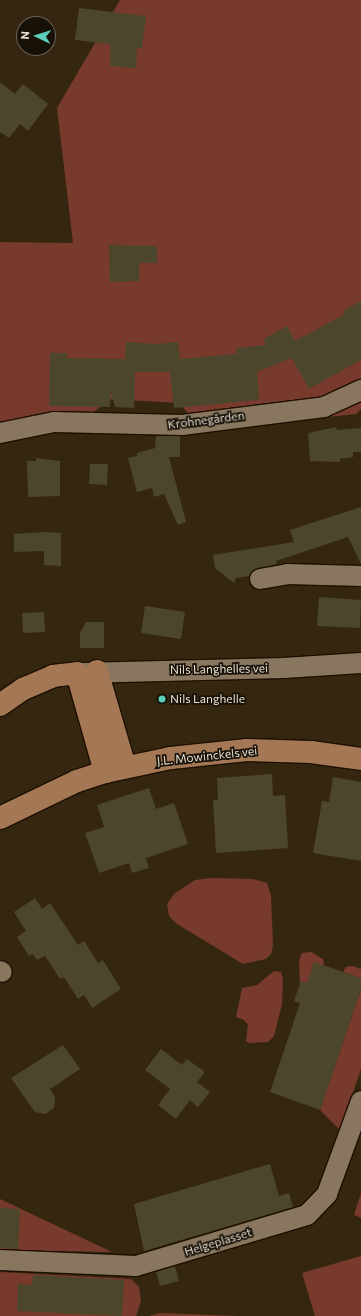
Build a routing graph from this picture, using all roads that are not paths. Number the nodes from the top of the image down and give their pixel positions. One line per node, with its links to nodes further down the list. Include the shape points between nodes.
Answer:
1 (361, 390): 2 (street, Krohnegården, via 324,407 182,425 54,422)
2 (0, 433)
3 (361, 576): 4 (street, via 287,574)
4 (260, 579)
5 (361, 663): 6 (street, Nils Langhelles vei, via 284,668)
6 (87, 672): 7 (main road, via 53,676 23,688); 9 (main road)
7 (0, 705)
8 (361, 759): 9 (main road, J.L. Mowinckels vei, via 311,752 247,750 171,758)
9 (115, 770): 10 (main road, J.L. Mowinckels vei, via 76,782)
10 (0, 818)
11 (361, 1101): 12 (street, Helgeplasset, via 327,1194 307,1215 136,1266)
12 (0, 1260)

